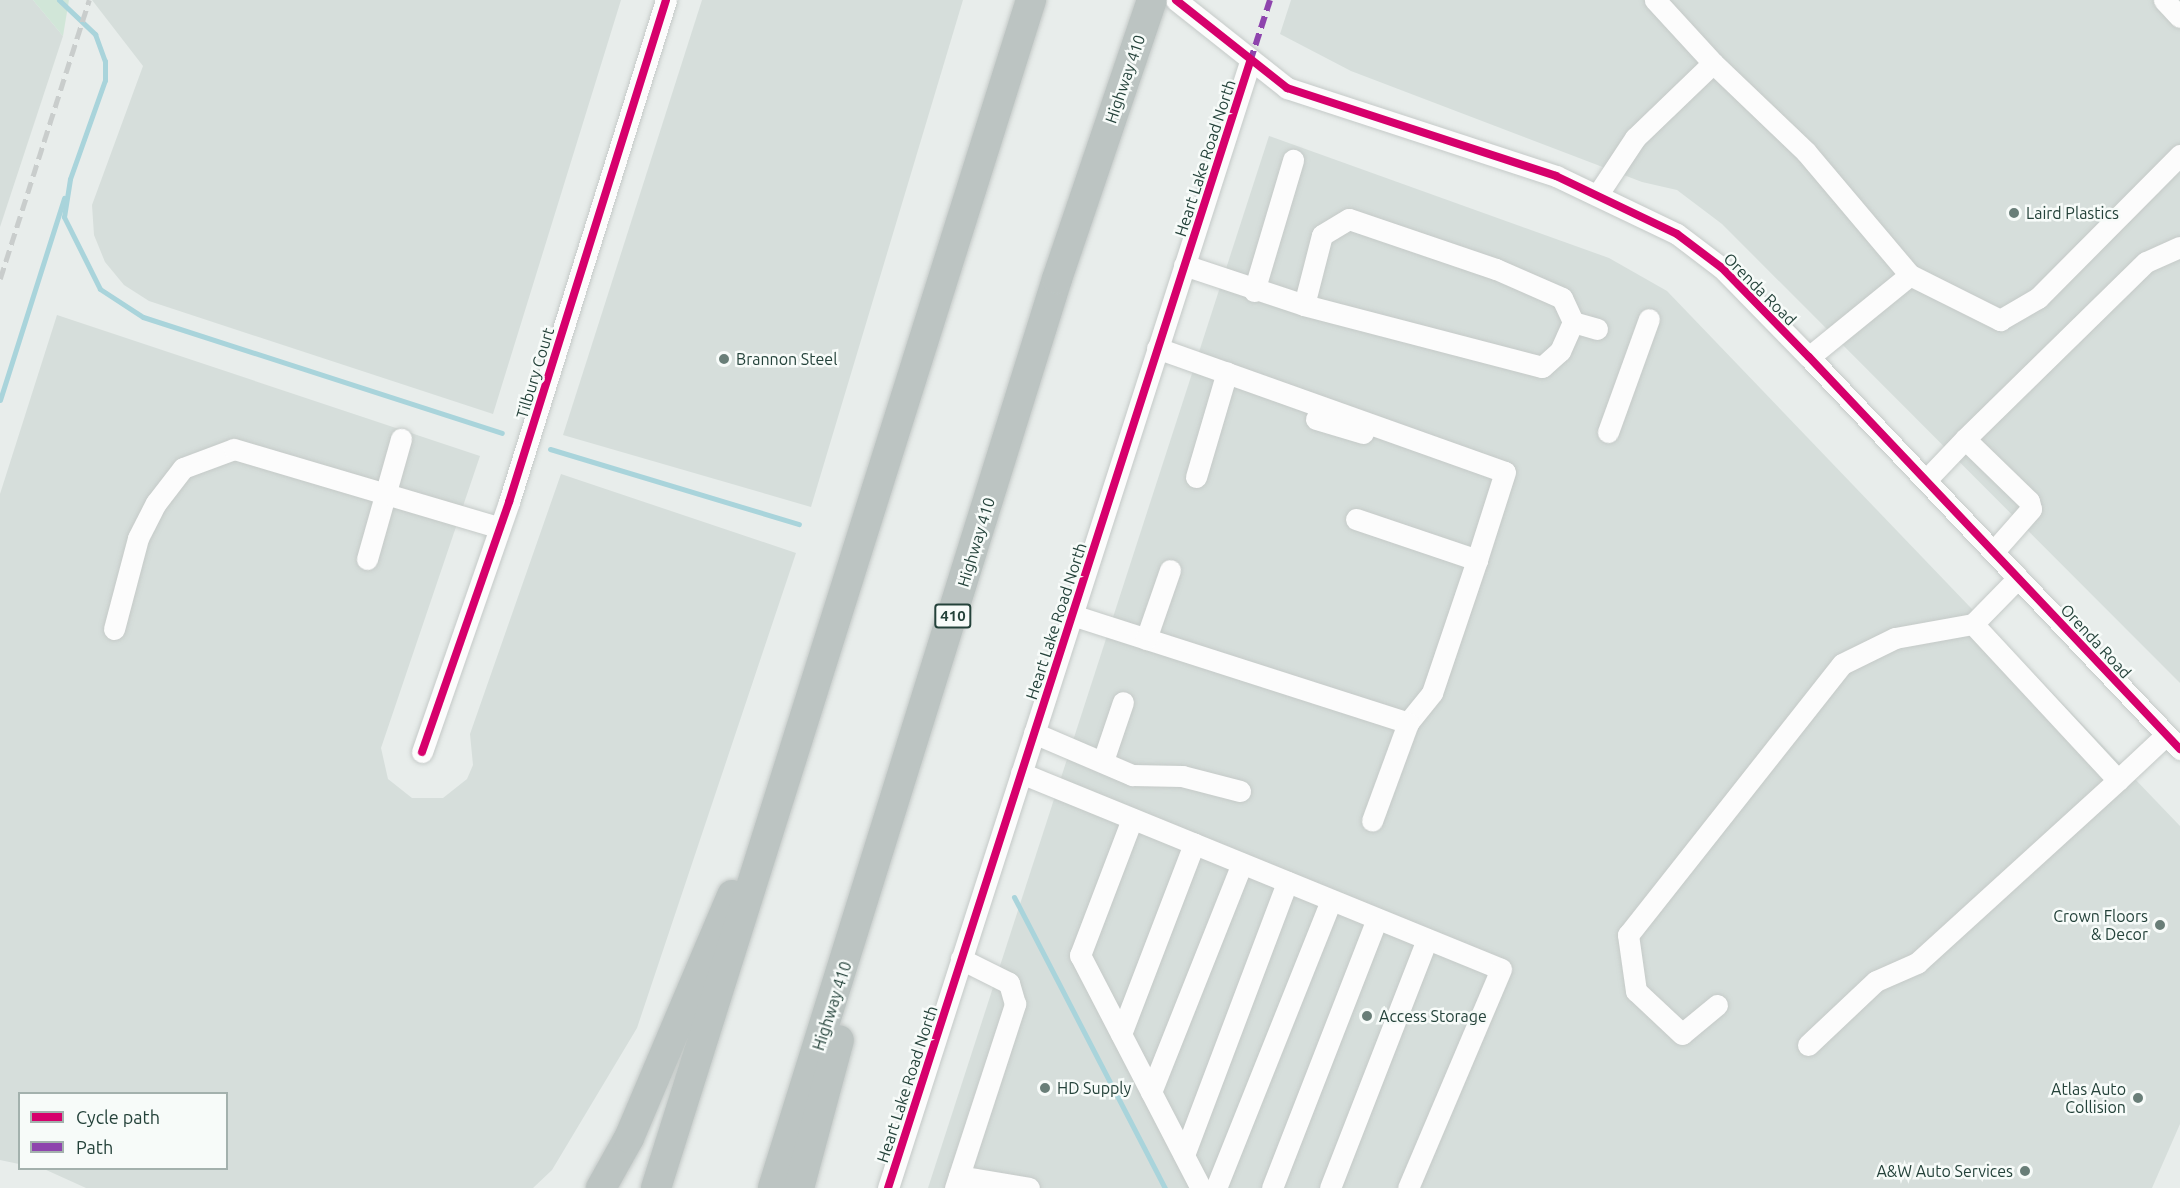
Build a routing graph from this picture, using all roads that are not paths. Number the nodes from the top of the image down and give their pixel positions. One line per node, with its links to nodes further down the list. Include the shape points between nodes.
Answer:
1 (666, 0): 33 (street, Tilbury Court)
2 (1031, 0): 52 (highway)
3 (1152, 0): 61 (highway, Highway 410 / 410, via 1057,279)
4 (1176, 0): 8 (street, Orenda Road)
5 (1655, 0): 9 (street)
6 (2164, 0): 7 (street)
7 (2180, 16)
8 (1250, 62): 12 (street, Orenda Road, via 1287,88 1328,105); 14 (street, Heart Lake Road North)
9 (1713, 63): 12 (street, via 1635,138); 15 (street, via 1806,152)
10 (2180, 155): 15 (street, via 2038,298 2000,321)
11 (1293, 160): 16 (street)
12 (1598, 194): 22 (street, Orenda Road, via 1677,234 1722,268)
13 (2180, 247): 28 (street, via 2146,262)
14 (1184, 265): 16 (street); 21 (street, Heart Lake Road North)
15 (1910, 275): 22 (street)
16 (1254, 291): 17 (street)
17 (1304, 305): 19 (street, via 1542,367 1560,351); 19 (street, via 1322,235 1349,219 1496,269 1562,298)
18 (1649, 319): 25 (street)
19 (1573, 322): 20 (street)
20 (1598, 329)
21 (1157, 348): 23 (street); 39 (street, Heart Lake Road North)
22 (1809, 357): 30 (street, Orenda Road)
23 (1227, 372): 26 (street); 29 (street)
24 (1316, 419): 26 (street, via 1386,439)
25 (1608, 432)
26 (1405, 436): 36 (street, via 1504,472)
27 (401, 439): 31 (street)
28 (1965, 439): 30 (street); 34 (street, via 2031,509)
29 (1196, 477)
30 (1926, 480): 34 (street, Orenda Road)
31 (386, 490): 33 (street); 35 (street); 41 (street, via 234,449 198,459 169,486 138,538)
32 (1356, 519): 36 (street)
33 (500, 528): 47 (street, Tilbury Court)
34 (1994, 551): 38 (street, Orenda Road)
35 (367, 559)
36 (1477, 560): 44 (street, via 1432,693)
37 (1170, 570): 42 (street)
38 (2018, 578): 40 (street); 46 (street, Orenda Road)
39 (1072, 615): 42 (street); 45 (street, Heart Lake Road North)
40 (1973, 624): 50 (street); 63 (street, via 1896,638 1842,664 1628,935 1636,991 1682,1034)
41 (114, 629)
42 (1146, 639): 44 (street)
43 (1123, 702): 48 (street)
44 (1408, 723): 54 (street)
45 (1034, 733): 48 (street); 49 (street, Heart Lake Road North)
46 (2173, 742): 50 (street)
47 (422, 752)
48 (1103, 762): 51 (street, via 1132,775 1182,776)
49 (1021, 773): 53 (street); 62 (street, Heart Lake Road North)
50 (2118, 780): 65 (street, via 1917,963 1876,981)
51 (1240, 791)
52 (772, 818): 69 (highway, via 719,920 629,1138); 70 (highway)
53 (1132, 819): 55 (street); 64 (street, via 1080,955)
54 (1372, 821)
55 (1194, 844): 56 (street); 64 (street)
56 (1242, 863): 57 (street); 66 (street)
57 (1287, 882): 58 (street); 67 (street)
58 (1331, 900): 59 (street); 76 (street)
59 (1377, 919): 60 (street); 77 (street)
60 (1427, 939): 78 (street); 79 (street, via 1501,969)
61 (851, 945): 71 (highway, Highway 410 / 410); 72 (highway, via 836,1058)
62 (961, 959): 68 (street, via 1009,983 1015,1004); 73 (street, Heart Lake Road North)
63 (1717, 1005)
64 (1121, 1034): 66 (street)
65 (1808, 1045)
66 (1151, 1092): 67 (street)
67 (1184, 1155): 75 (street)
68 (957, 1182): 74 (street)
69 (601, 1188)
70 (656, 1188)
71 (773, 1188)
72 (800, 1188)
73 (888, 1188)
74 (1029, 1188)
75 (1201, 1188)
76 (1216, 1188)
77 (1272, 1188)
78 (1330, 1188)
79 (1408, 1188)

